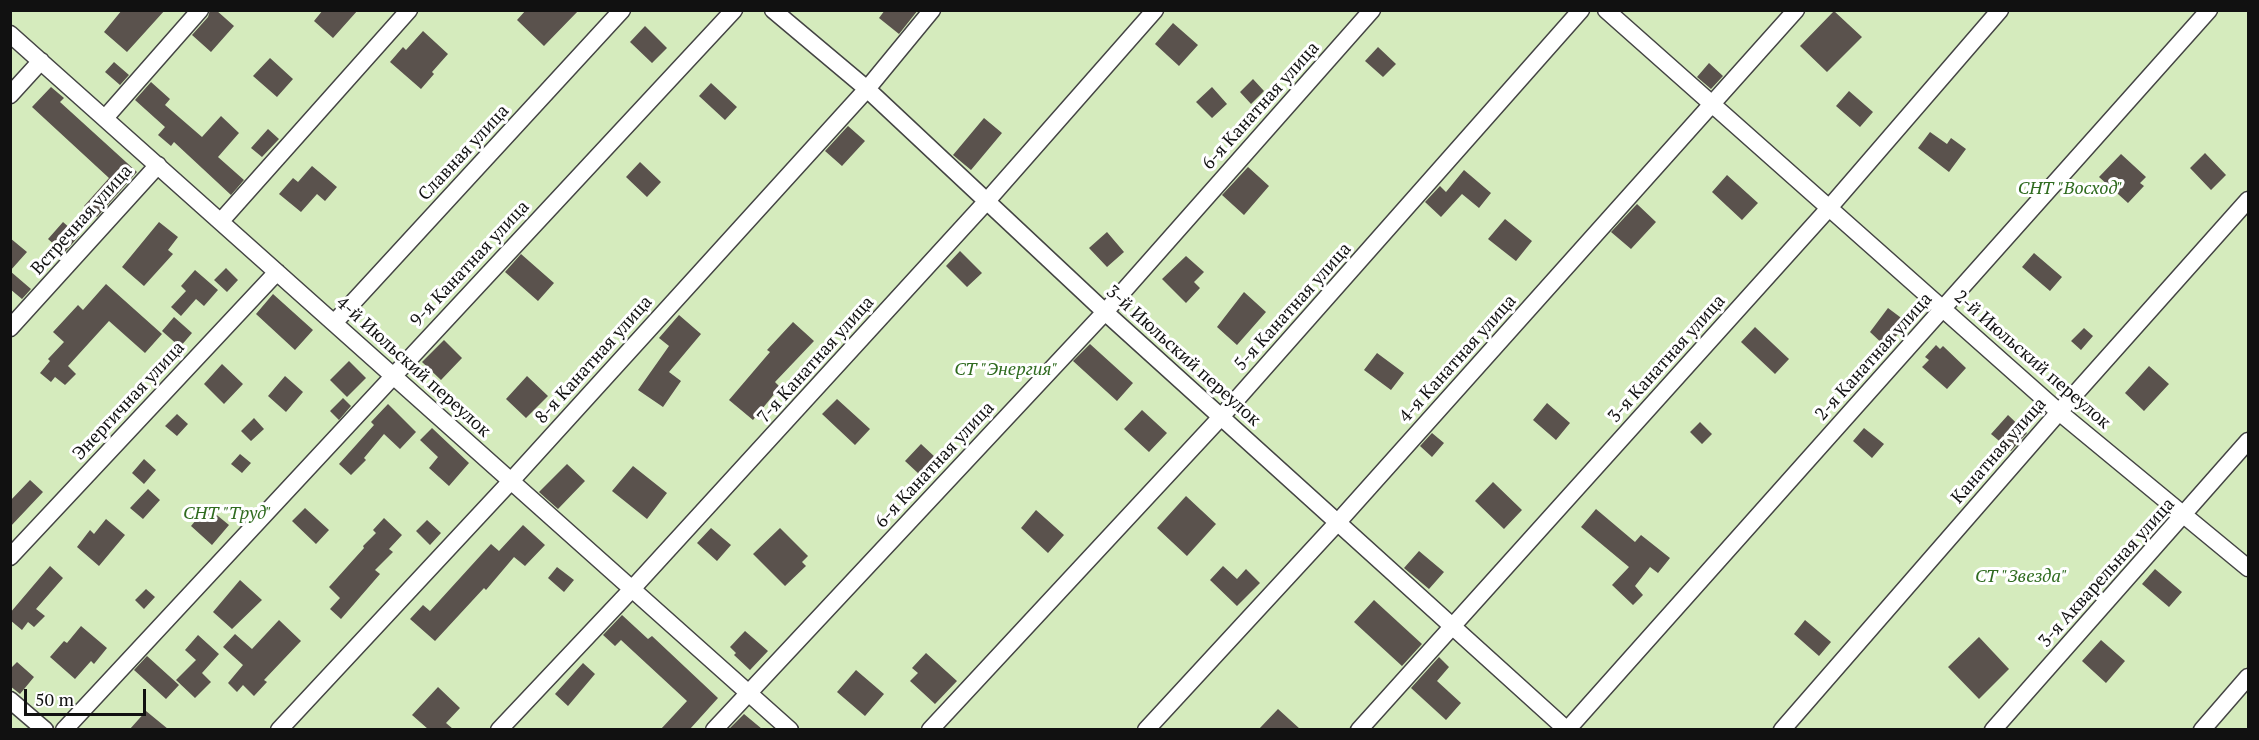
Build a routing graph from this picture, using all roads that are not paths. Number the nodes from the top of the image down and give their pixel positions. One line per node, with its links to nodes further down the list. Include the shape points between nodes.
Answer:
1 (200, 10): 19 (street)
2 (409, 10): 24 (street)
3 (622, 10): 28 (street, Славная улица)
4 (734, 10): 30 (street, 9-я Канатная улица)
5 (773, 10): 16 (street, 3-й Июльский переулок)
6 (932, 10): 16 (street, 8-я Канатная улица)
7 (1155, 10): 22 (street, 7-я Канатная улица)
8 (1372, 10): 27 (street, 6-я Канатная улица)
9 (1581, 10): 32 (street, 5-я Канатная улица)
10 (1606, 10): 18 (street, 2-й Июльский переулок)
11 (1796, 10): 18 (street, 4-я Канатная улица)
12 (2000, 10): 23 (street, 3-я Канатная улица)
13 (2209, 10): 26 (street, 2-я Канатная улица)
14 (10, 34): 15 (street, 4-й Июльский переулок)
15 (41, 61): 17 (street); 19 (street, 4-й Июльский переулок)
16 (867, 89): 22 (street, 3-й Июльский переулок); 34 (street, 8-я Канатная улица)
17 (10, 95)
18 (1712, 104): 23 (street, 2-й Июльский переулок); 36 (street, 4-я Канатная улица)
19 (105, 118): 20 (street, 4-й Июльский переулок)
20 (158, 165): 24 (street, 4-й Июльский переулок); 29 (street, Встречная улица)
21 (2248, 200): 31 (street, Канатная улица)
22 (986, 202): 27 (street, 3-й Июльский переулок); 39 (street, 7-я Канатная улица)
23 (1829, 208): 26 (street, 2-й Июльский переулок); 40 (street, 3-я Канатная улица)
24 (221, 221): 25 (street, 4-й Июльский переулок)
25 (277, 272): 28 (street, 4-й Июльский переулок); 37 (street, Энергичная улица)
26 (1943, 309): 31 (street, 2-й Июльский переулок); 53 (street, 2-я Канатная улица)
27 (1105, 312): 32 (street, 3-й Июльский переулок); 42 (street, 6-я Канатная улица)
28 (334, 323): 30 (street, 4-й Июльский переулок)
29 (10, 328)
30 (393, 375): 34 (street, 4-й Июльский переулок); 45 (street, 9-я Канатная улица)
31 (2059, 412): 35 (street, 2-й Июльский переулок); 54 (street, Канатная улица)
32 (1221, 417): 36 (street, 3-й Июльский переулок); 50 (street, 5-я Канатная улица)
33 (2248, 441): 35 (street, 3-я Акварельная улица)
34 (511, 481): 39 (street, 4-й Июльский переулок); 46 (street, 8-я Канатная улица)
35 (2184, 515): 38 (street, 2-й Июльский переулок); 55 (street, 3-я Акварельная улица)
36 (1338, 522): 40 (street, 3-й Июльский переулок); 51 (street, 4-я Канатная улица)
37 (10, 557)
38 (2248, 568)
39 (633, 589): 42 (street, 4-й Июльский переулок); 47 (street, 7-я Канатная улица)
40 (1452, 626): 52 (street, 3-я Канатная улица); 53 (street, 3-й Июльский переулок)
41 (2248, 677): 56 (street)
42 (749, 693): 48 (street, 6-я Канатная улица); 49 (street, 4-й Июльский переулок)
43 (10, 700): 44 (street)
44 (45, 729)
45 (64, 729)
46 (279, 729)
47 (499, 729)
48 (714, 729)
49 (790, 729)
50 (930, 729)
51 (1146, 729)
52 (1359, 729)
53 (1567, 729)
54 (1782, 729)
55 (1993, 729)
56 (2202, 729)

